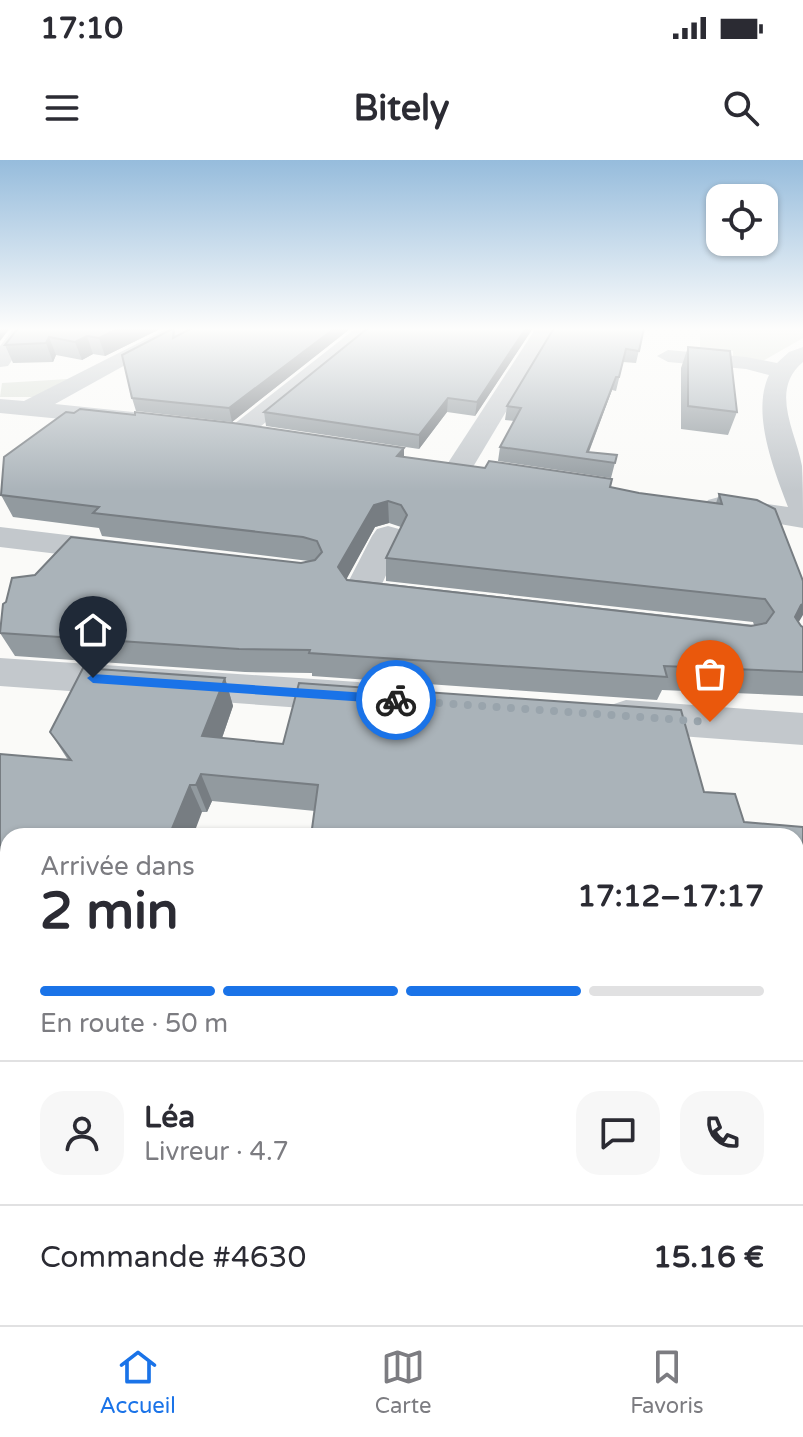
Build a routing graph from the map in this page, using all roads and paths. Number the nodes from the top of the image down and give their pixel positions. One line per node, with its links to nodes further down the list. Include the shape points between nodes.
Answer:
1 (78, 382): 7 (street)
2 (91, 382): 8 (street)
3 (301, 382): 11 (street)
4 (512, 382): 14 (street)
5 (778, 382): 17 (street, via 773,400)
6 (0, 406): 7 (street)
7 (29, 408): 8 (street)
8 (98, 415): 9 (street)
9 (160, 423)
10 (207, 429): 11 (street)
11 (238, 433): 12 (street)
12 (267, 437)
13 (431, 462): 14 (street)
14 (460, 466): 15 (street)
15 (491, 471)
16 (692, 502): 18 (street)
17 (803, 508)
18 (803, 519)
19 (388, 536): 22 (street, via 361,592)
20 (0, 537): 21 (street)
21 (154, 555)
22 (439, 601)
23 (0, 672): 24 (street)
24 (394, 700)
25 (583, 713): 26 (street)
26 (803, 729)

